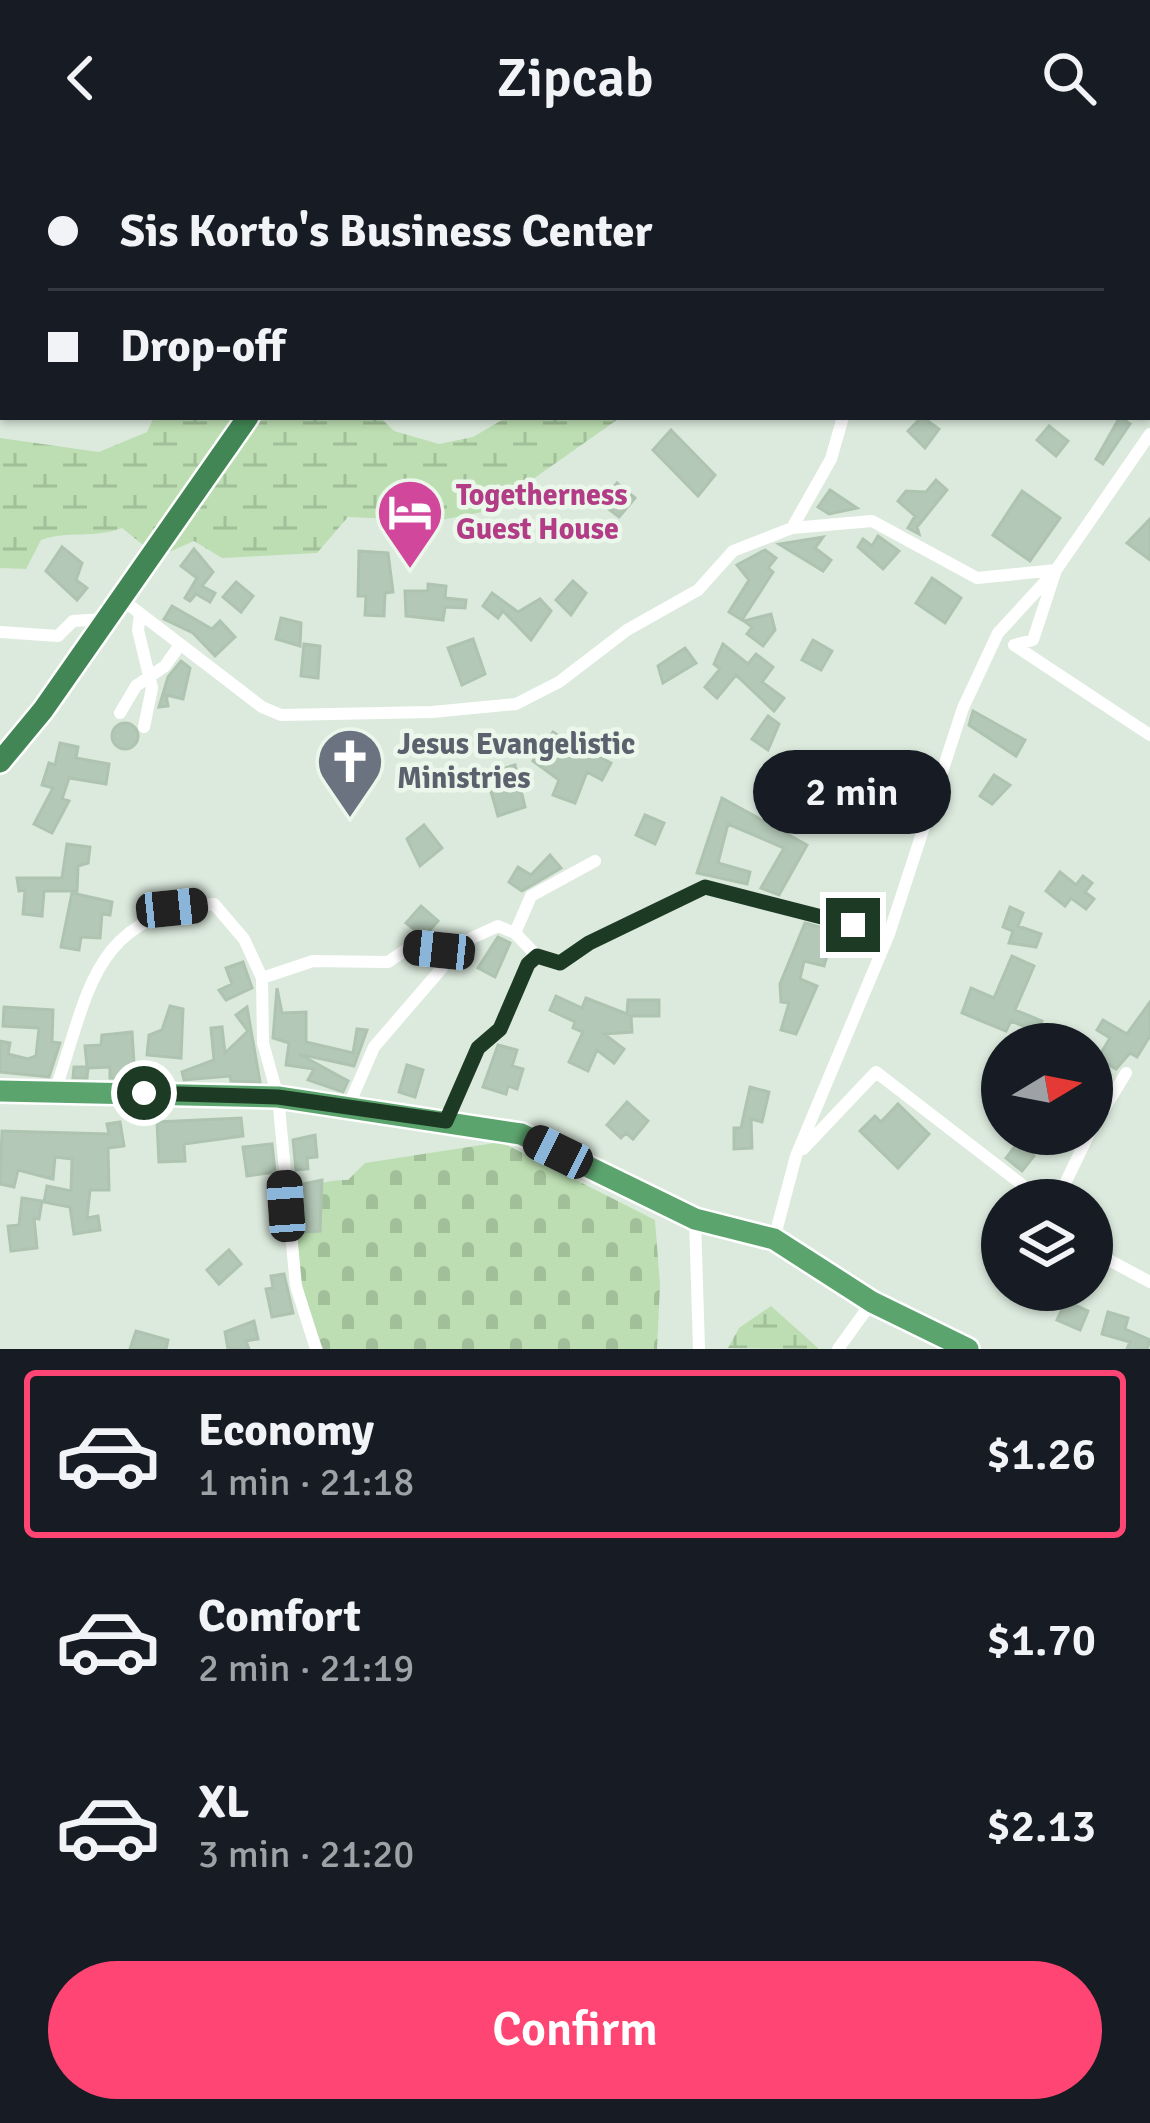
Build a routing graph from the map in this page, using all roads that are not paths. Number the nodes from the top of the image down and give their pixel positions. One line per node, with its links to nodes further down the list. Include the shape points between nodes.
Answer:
1 (246, 420): 6 (highway)
2 (842, 420): 4 (street, via 831,459)
3 (1150, 434): 5 (street)
4 (792, 527): 5 (street, via 872,521 977,578); 10 (street, via 733,551 698,590 516,704 281,715)
5 (1056, 569): 14 (street, via 1033,640 1015,645); 18 (street, via 998,633 963,709)
6 (121, 598): 7 (street); 8 (highway)
7 (140, 614): 10 (street); 11 (street)
8 (105, 619): 9 (street, via 73,621 58,636); 15 (highway)
9 (0, 632)
10 (179, 646): 11 (street)
11 (151, 672): 12 (street); 13 (street)
12 (120, 713)
13 (144, 727)
14 (1150, 735)
15 (0, 762)
16 (595, 861): 17 (street, via 531,896)
17 (515, 933): 19 (street, via 490,927); 20 (street)
18 (890, 934): 20 (street, via 705,887 560,963); 29 (street)
19 (449, 948): 21 (street, via 410,946 388,962 313,961); 27 (street, via 442,968 374,1047)
20 (537, 956): 28 (street, via 500,1029 478,1048)
21 (262, 978): 24 (street, via 244,939 214,904 172,908 139,923 103,955); 26 (street, via 263,1043)
22 (1126, 1073): 25 (street)
23 (0, 1091): 24 (main road)
24 (55, 1091): 26 (main road)
25 (1113, 1094)
26 (278, 1097): 27 (main road); 36 (street, via 296,1286)
27 (348, 1107): 28 (main road)
28 (446, 1121): 31 (main road, via 521,1134)
29 (796, 1156): 30 (street, via 876,1072); 32 (street)
30 (1015, 1179)
31 (694, 1219): 32 (main road); 37 (street)
32 (774, 1239): 35 (main road)
33 (1113, 1262): 34 (street)
34 (1150, 1282)
35 (872, 1302): 38 (street); 39 (main road)
36 (316, 1349)
37 (699, 1349)
38 (838, 1349)
39 (968, 1349)

